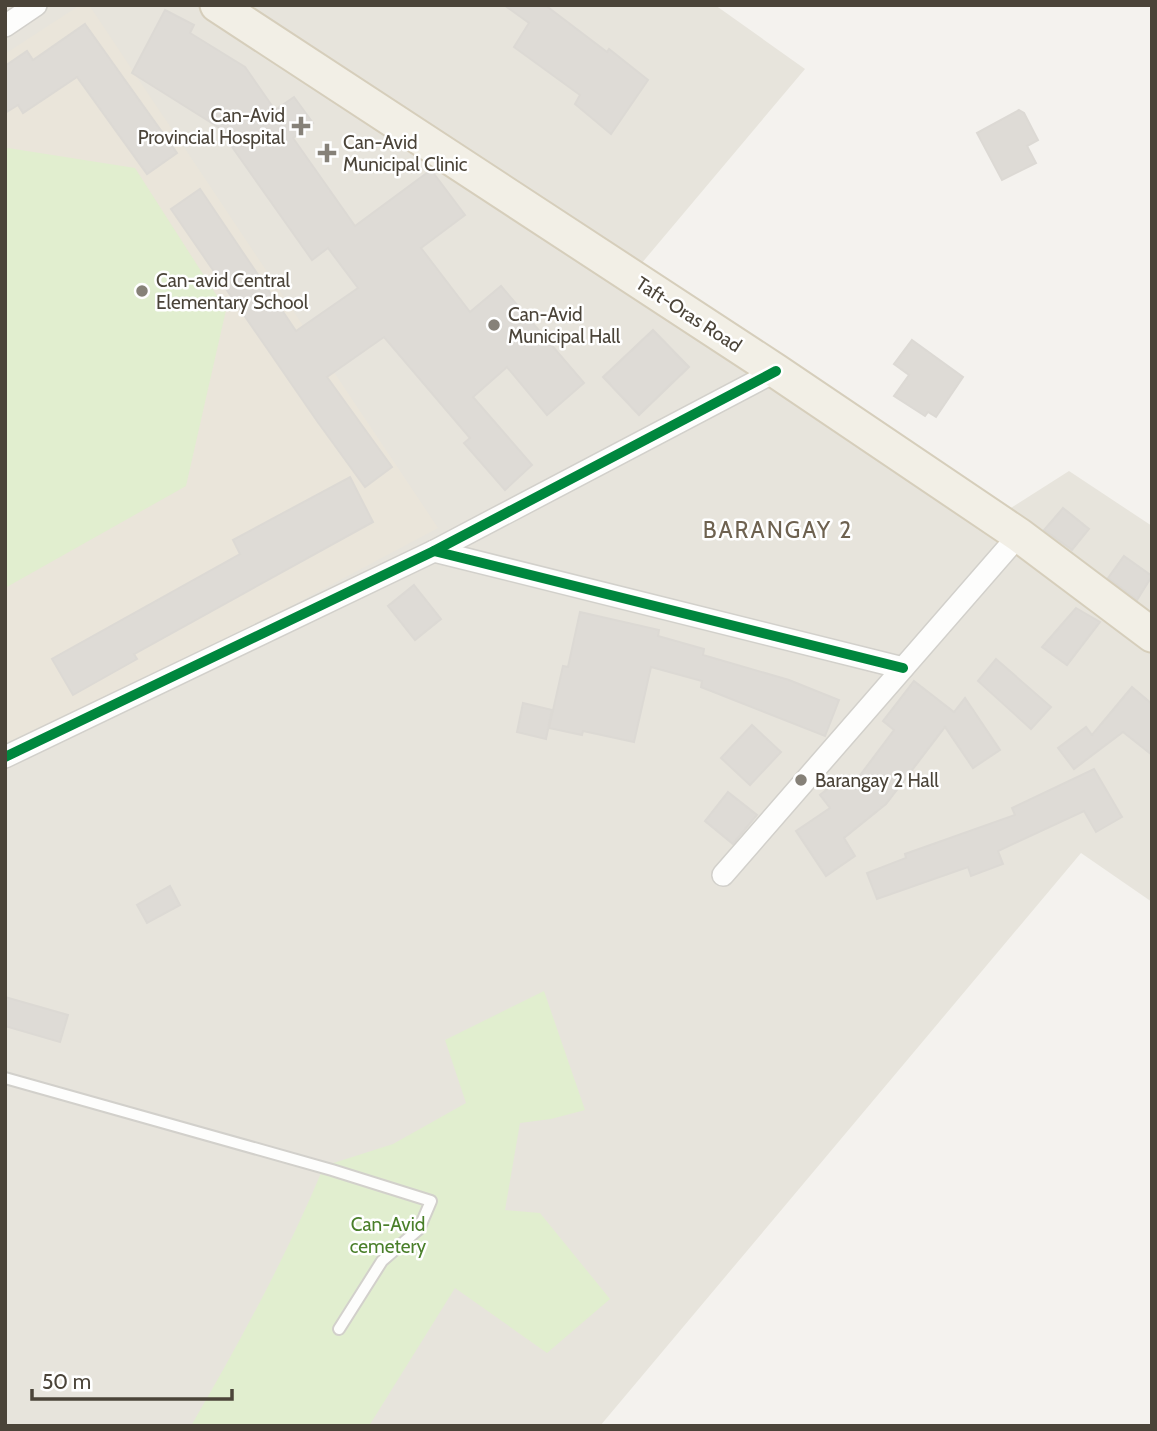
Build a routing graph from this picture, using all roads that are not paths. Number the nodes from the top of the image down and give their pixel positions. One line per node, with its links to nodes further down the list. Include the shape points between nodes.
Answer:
1 (36, 5): 3 (street)
2 (217, 5): 4 (main road, Taft-Oras Road)
3 (5, 26)
4 (776, 371): 5 (main road, Taft-Oras Road); 6 (street)
5 (1019, 535): 7 (main road, Taft-Oras Road); 8 (street)
6 (434, 551): 8 (street); 9 (street)
7 (1152, 635)
8 (903, 668): 10 (street)
9 (5, 757)
10 (723, 875)
11 (5, 1078): 12 (lane, via 431,1201 419,1229 382,1261)
12 (339, 1329)

